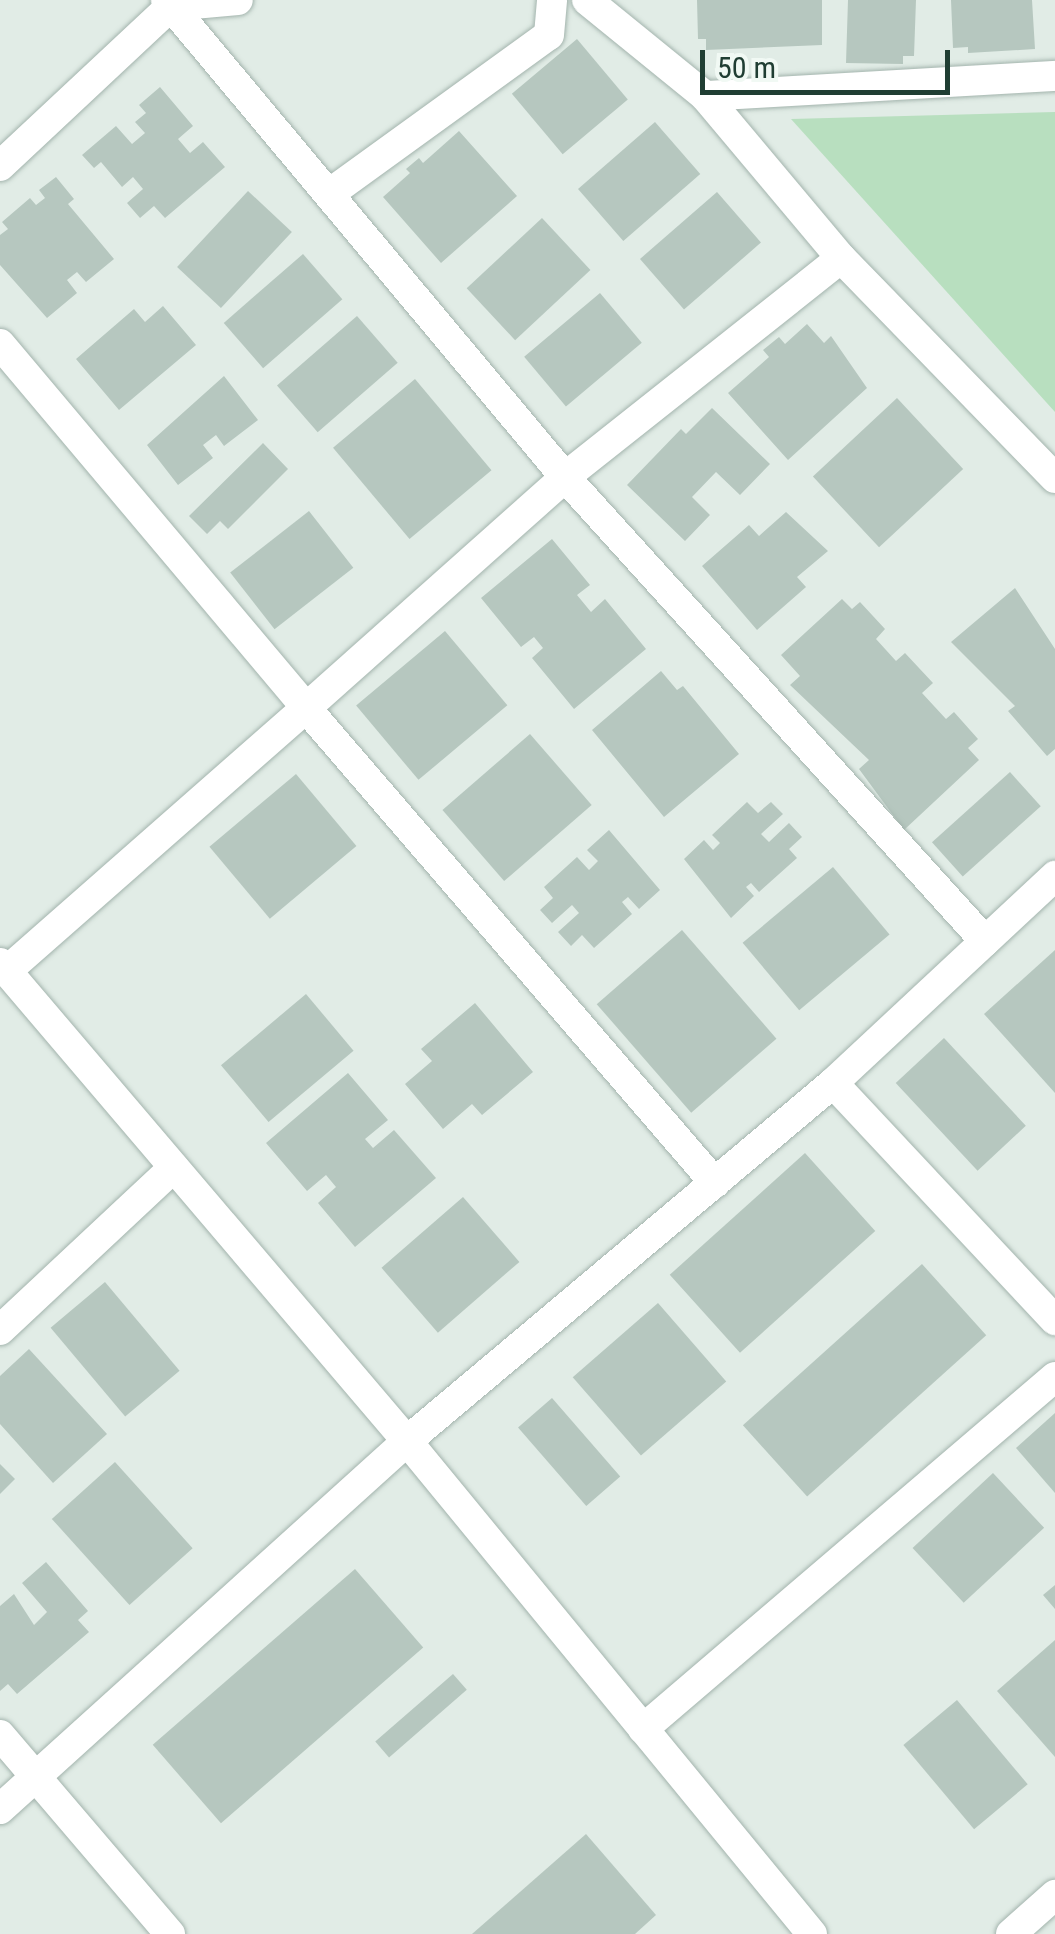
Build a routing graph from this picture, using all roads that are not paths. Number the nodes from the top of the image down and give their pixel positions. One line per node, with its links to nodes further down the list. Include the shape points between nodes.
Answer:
1 (238, 0): 4 (street)
2 (552, 0): 8 (street, via 550,34)
3 (587, 0): 6 (street)
4 (170, 2): 7 (street); 8 (street)
5 (1055, 76): 6 (street)
6 (706, 96): 9 (street)
7 (0, 166)
8 (329, 194): 11 (street)
9 (840, 258): 11 (street); 12 (street)
10 (0, 344): 13 (street)
11 (565, 477): 13 (street); 15 (street)
12 (1055, 478)
13 (306, 708): 16 (street); 19 (street)
14 (1055, 876): 15 (street)
15 (985, 941): 17 (street)
16 (4, 967): 18 (street)
17 (833, 1083): 19 (street); 20 (street)
18 (174, 1167): 21 (street); 23 (street)
19 (714, 1183): 23 (street)
20 (1055, 1320)
21 (0, 1330)
22 (1055, 1377): 24 (street)
23 (407, 1441): 24 (street); 26 (street)
24 (643, 1729): 30 (street)
25 (0, 1735): 26 (street)
26 (36, 1777): 27 (street); 29 (street)
27 (0, 1809)
28 (1055, 1895): 31 (street)
29 (170, 1934)
30 (812, 1934)
31 (1011, 1934)

